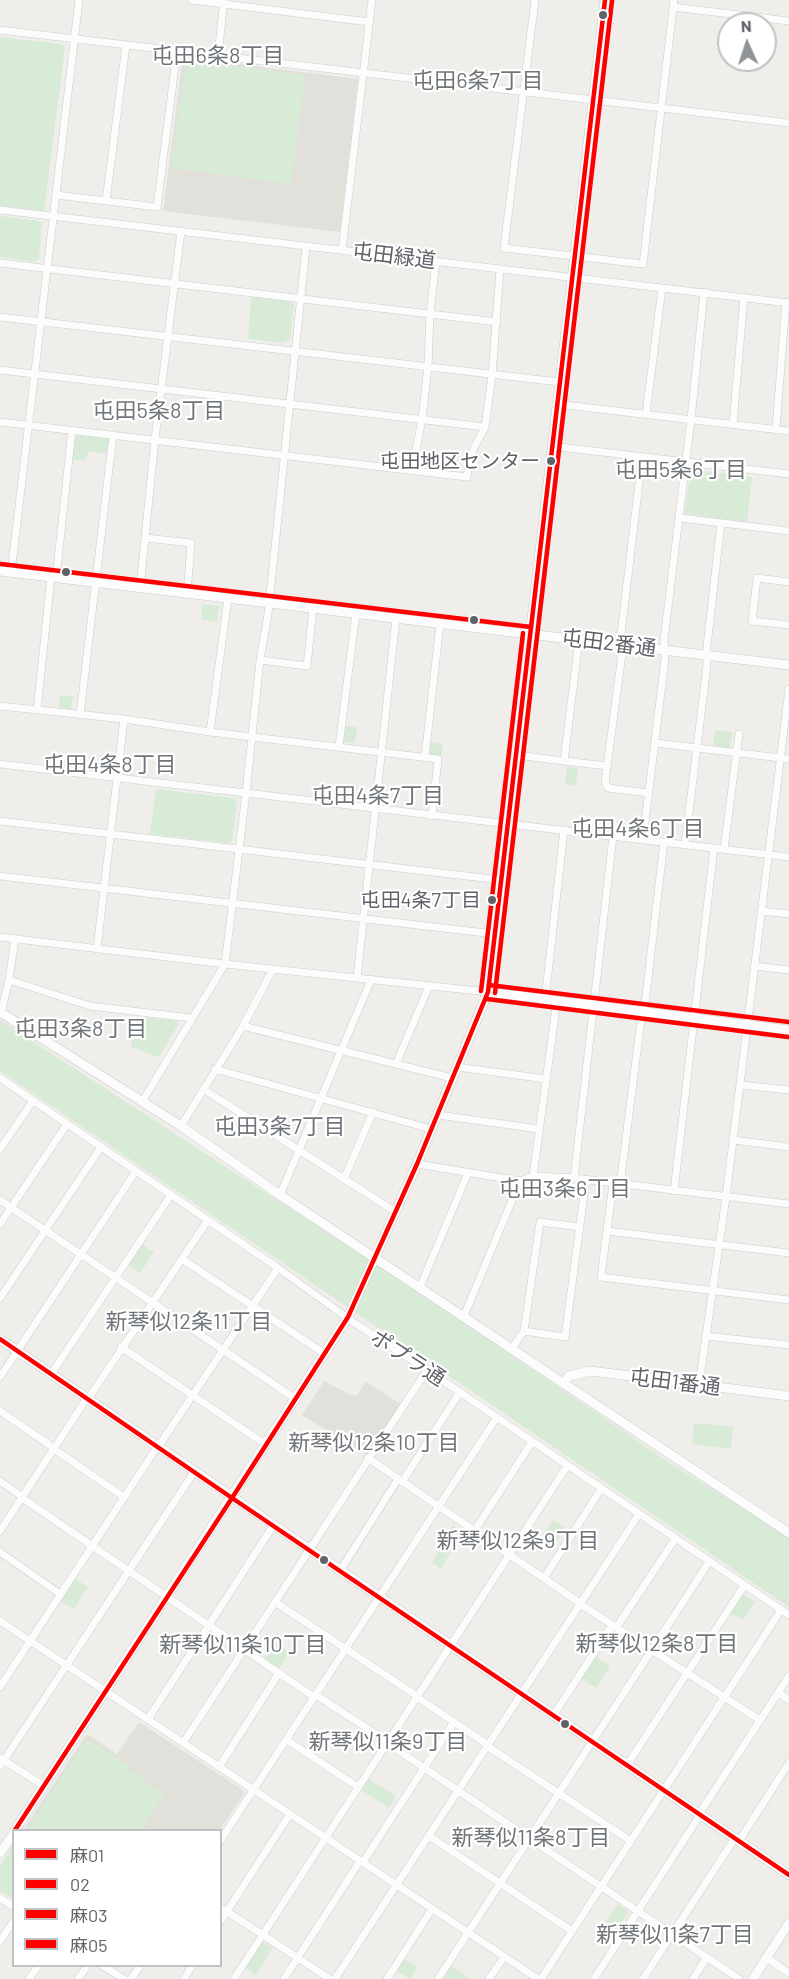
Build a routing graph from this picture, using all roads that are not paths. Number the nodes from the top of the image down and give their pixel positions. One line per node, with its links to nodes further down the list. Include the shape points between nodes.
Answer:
1 (79, 0): 11 (street)
2 (192, 0): 6 (street)
3 (372, 0): 9 (street)
4 (535, 0): 16 (street)
5 (605, 0): 17 (street)
6 (224, 2): 9 (street); 14 (street)
7 (674, 3): 8 (street); 18 (street)
8 (789, 21)
9 (369, 22): 15 (street)
10 (0, 30): 11 (street)
11 (74, 38): 12 (street); 20 (street)
12 (126, 45): 13 (street); 21 (street)
13 (177, 51): 14 (street); 21 (street, via 157,207)
14 (218, 55): 15 (street)
15 (363, 72): 16 (street); 26 (street)
16 (524, 91): 17 (street); 27 (street, via 504,248)
17 (593, 100): 18 (street); 27 (street)
18 (663, 108): 19 (street); 27 (street, via 643,264)
19 (789, 123)
20 (56, 195): 21 (street); 23 (street)
21 (106, 201)
22 (0, 210): 23 (street, 屯田緑道)
23 (53, 216): 24 (street, 屯田緑道); 30 (street)
24 (181, 231): 25 (street, 屯田緑道); 33 (street)
25 (306, 246): 26 (street, 屯田緑道); 36 (street)
26 (342, 250): 28 (street, 屯田緑道)
27 (575, 257): 32 (street)
28 (436, 261): 31 (street, 屯田緑道); 39 (street)
29 (0, 263): 30 (street)
30 (48, 269): 33 (street); 41 (street)
31 (500, 269): 32 (street, 屯田緑道); 42 (street)
32 (573, 277): 34 (street, 屯田緑道); 49 (street)
33 (175, 282): 36 (street); 43 (street)
34 (662, 288): 35 (street, 屯田緑道); 53 (street)
35 (704, 292): 37 (street, 屯田緑道); 55 (street)
36 (301, 297): 39 (street); 44 (street)
37 (744, 297): 38 (street, 屯田緑道); 57 (street)
38 (788, 302): 60 (street)
39 (430, 313): 42 (street); 45 (street)
40 (0, 316): 41 (street)
41 (41, 322): 43 (street); 47 (street)
42 (497, 322): 48 (street)
43 (168, 336): 44 (street); 50 (street)
44 (295, 351): 45 (street); 51 (street)
45 (428, 367): 48 (street); 54 (street)
46 (0, 370): 47 (street)
47 (35, 374): 50 (street); 58 (street)
48 (492, 375): 49 (street); 59 (street)
49 (559, 382): 52 (street)
50 (161, 388): 51 (street); 64 (street)
51 (289, 404): 54 (street); 66 (street)
52 (556, 404): 53 (street); 65 (street)
53 (646, 414): 55 (street)
54 (422, 419): 59 (street); 69 (street)
55 (691, 419): 57 (street); 68 (street)
56 (0, 422): 58 (street)
57 (733, 424): 60 (street)
58 (29, 425): 61 (street); 76 (street)
59 (485, 427): 69 (street, via 470,456 467,477)
60 (776, 429): 62 (street)
61 (72, 430): 63 (street); 77 (street)
62 (789, 431)
63 (113, 435): 64 (street); 79 (street)
64 (155, 440): 66 (street); 74 (street)
65 (551, 446): 67 (street); 89 (street)
66 (283, 455): 69 (street); 83 (street)
67 (642, 458): 68 (street); 91 (street)
68 (685, 462): 70 (street); 71 (street)
69 (412, 470)
70 (789, 474)
71 (680, 518): 72 (street); 92 (street)
72 (721, 523): 73 (street); 93 (street)
73 (789, 531)
74 (146, 538): 80 (street); 81 (street, via 191,543)
75 (0, 572): 76 (street, 屯田2番通)
76 (11, 573): 77 (street, 屯田2番通)
77 (54, 578): 79 (street, 屯田2番通); 98 (street)
78 (789, 582): 88 (street, via 757,578 752,621)
79 (96, 583): 80 (street, 屯田2番通); 99 (street)
80 (140, 588): 81 (street, 屯田2番通)
81 (187, 594): 82 (street, 屯田2番通)
82 (228, 598): 83 (street, 屯田2番通); 101 (street)
83 (268, 603): 84 (street, 屯田2番通); 94 (street)
84 (313, 608): 85 (street, 屯田2番通); 94 (street, via 307,666)
85 (356, 613): 86 (street, 屯田2番通); 105 (street)
86 (396, 618): 87 (street, 屯田2番通); 107 (street)
87 (440, 624): 89 (street, 屯田2番通); 110 (street)
88 (789, 625)
89 (530, 634): 90 (street, 屯田2番通); 109 (street)
90 (579, 640): 91 (street, 屯田2番通); 113 (street)
91 (621, 645): 92 (street, 屯田2番通); 115 (street)
92 (665, 650): 93 (street, 屯田2番通); 104 (street)
93 (707, 655): 95 (street, 屯田2番通); 106 (street)
94 (260, 660): 103 (street)
95 (789, 665)
96 (789, 689): 111 (street)
97 (0, 706): 98 (street)
98 (37, 710): 99 (street)
99 (80, 715): 100 (street)
100 (124, 719): 101 (street); 116 (street)
101 (210, 732): 103 (street)
102 (739, 734): 108 (street)
103 (253, 737): 105 (street); 117 (street)
104 (656, 743): 106 (street); 118 (street)
105 (339, 746): 107 (street)
106 (698, 749): 108 (street); 128 (street)
107 (381, 751): 110 (street); 119 (street)
108 (737, 753): 111 (street); 131 (street)
109 (516, 755): 113 (street); 122 (street)
110 (424, 758): 120 (street, via 438,759)
111 (781, 758): 112 (street); 132 (street)
112 (789, 759)
113 (564, 761): 115 (street)
114 (0, 764): 116 (street)
115 (607, 766): 118 (street, via 608,788)
116 (117, 777): 117 (street); 124 (street)
117 (246, 793): 119 (street); 130 (street)
118 (648, 793): 126 (street)
119 (376, 809): 120 (street); 134 (street)
120 (432, 816): 122 (street)
121 (0, 821): 124 (street)
122 (507, 824): 123 (street); 136 (street)
123 (564, 830): 125 (street); 155 (street)
124 (110, 834): 130 (street); 137 (street)
125 (614, 836): 126 (street); 157 (street)
126 (643, 839): 127 (street)
127 (664, 842): 128 (street); 159 (street)
128 (685, 844): 129 (street)
129 (714, 848): 131 (street); 160 (street)
130 (240, 849): 134 (street); 138 (street)
131 (724, 849): 132 (street)
132 (767, 855): 133 (street); 139 (street)
133 (789, 857)
134 (369, 865): 136 (street); 141 (street)
135 (0, 876): 137 (street)
136 (501, 880): 142 (street)
137 (104, 889): 138 (street); 145 (street)
138 (233, 904): 141 (street); 146 (street)
139 (761, 911): 140 (street); 147 (street)
140 (789, 914)
141 (363, 919): 142 (street); 150 (street)
142 (494, 934): 154 (street)
143 (0, 937): 144 (street)
144 (15, 939): 145 (street); 151 (street)
145 (97, 949): 146 (street)
146 (225, 964): 148 (street); 161 (street)
147 (754, 966): 149 (street); 162 (street)
148 (273, 969): 150 (street); 163 (street)
149 (789, 970)
150 (357, 978): 152 (street)
151 (9, 980): 158 (street); 161 (street, via 90,1006)
152 (371, 980): 153 (street); 165 (street)
153 (429, 986): 154 (street); 166 (street)
154 (488, 992): 155 (street); 167 (street)
155 (545, 1000): 156 (street)
156 (557, 1001): 157 (street); 171 (street)
157 (595, 1006): 159 (street); 193 (street)
158 (0, 1012): 177 (street)
159 (642, 1012): 160 (street); 197 (street)
160 (694, 1017): 162 (street); 198 (street)
161 (191, 1018): 177 (street)
162 (747, 1024): 164 (street); 172 (street)
163 (243, 1026): 165 (street); 168 (street)
164 (789, 1030)
165 (342, 1050): 166 (street); 175 (street)
166 (396, 1064): 170 (street)
167 (457, 1067): 170 (street); 171 (street)
168 (215, 1069): 173 (street); 175 (street)
169 (0, 1078): 176 (street, ポプラ通)
170 (452, 1078): 179 (street)
171 (546, 1079): 183 (street)
172 (740, 1085): 174 (street); 184 (street)
173 (203, 1089): 181 (street); 188 (street)
174 (789, 1090)
175 (321, 1099): 178 (street); 188 (street)
176 (33, 1101): 180 (street, ポプラ通); 187 (street)
177 (142, 1102): 181 (street)
178 (373, 1112): 182 (street); 194 (street)
179 (438, 1114): 182 (street); 183 (street)
180 (67, 1124): 185 (street, ポプラ通); 204 (street)
181 (181, 1126): 200 (street)
182 (431, 1129): 189 (street)
183 (539, 1129): 192 (street)
184 (733, 1140): 186 (street); 201 (street)
185 (101, 1147): 190 (street, ポプラ通); 209 (street)
186 (789, 1147)
187 (0, 1149)
188 (299, 1151): 194 (street); 200 (street)
189 (417, 1164): 191 (street); 205 (street)
190 (136, 1171): 199 (street, ポプラ通); 213 (street)
191 (468, 1173): 196 (street); 218 (street)
192 (533, 1176): 193 (street); 196 (street)
193 (574, 1178): 195 (street)
194 (344, 1179): 205 (street)
195 (586, 1180): 197 (street); 208 (street)
196 (520, 1181): 224 (street)
197 (616, 1184): 198 (street); 210 (street)
198 (674, 1191): 201 (street)
199 (171, 1195): 206 (street, ポプラ通); 217 (street)
200 (280, 1195): 215 (street)
201 (726, 1197): 203 (street); 211 (street)
202 (0, 1200): 204 (street)
203 (789, 1204)
204 (11, 1208): 207 (street); 209 (street)
205 (396, 1212): 215 (street)
206 (208, 1220): 214 (street); 216 (street, ポプラ通)
207 (0, 1224)
208 (580, 1227): 226 (street, via 540,1222); 226 (street, via 565,1337)
209 (45, 1231): 213 (street); 220 (street)
210 (607, 1231): 211 (street); 219 (street, via 601,1277)
211 (719, 1244): 212 (street); 219 (street)
212 (789, 1253)
213 (80, 1254): 217 (street); 233 (street)
214 (182, 1258): 222 (street); 223 (street)
215 (377, 1258): 218 (street); 225 (street)
216 (278, 1268): 223 (street); 225 (street, ポプラ通)
217 (116, 1278): 222 (street); 236 (street)
218 (420, 1287): 224 (street)
219 (712, 1290): 221 (street); 227 (street)
220 (0, 1298)
221 (789, 1299)
222 (152, 1304): 230 (street); 232 (street)
223 (253, 1306): 232 (street); 234 (street)
224 (464, 1316): 231 (street)
225 (348, 1317): 234 (street); 235 (street, ポプラ通)
226 (524, 1331): 231 (street)
227 (706, 1336): 229 (street); 239 (street)
228 (0, 1339): 233 (street)
229 (789, 1345)
230 (121, 1347): 241 (street); 243 (street)
231 (512, 1348): 238 (street)
232 (223, 1350): 241 (street); 244 (street)
233 (17, 1351): 236 (street); 237 (street)
234 (325, 1354): 244 (street)
235 (427, 1370): 240 (street, ポプラ通); 251 (street)
236 (51, 1374): 243 (street)
237 (0, 1377)
238 (565, 1382): 239 (street, 屯田1番通, via 569,1376 590,1371); 265 (street)
239 (699, 1385): 242 (street, 屯田1番通)
240 (460, 1392): 246 (street, ポプラ通); 254 (street)
241 (193, 1396): 248 (street); 249 (street)
242 (789, 1396)
243 (87, 1399): 249 (street); 250 (street)
244 (296, 1399): 248 (street)
245 (0, 1411): 250 (street)
246 (496, 1417): 247 (street, ポプラ通); 260 (street)
247 (532, 1442): 252 (street, ポプラ通); 263 (street)
248 (265, 1444): 259 (street)
249 (158, 1447): 253 (street); 258 (street)
250 (54, 1449): 257 (street); 258 (street)
251 (368, 1458): 254 (street); 268 (street)
252 (567, 1466): 256 (street, ポプラ通); 270 (street)
253 (194, 1472): 259 (street); 272 (street)
254 (400, 1480): 260 (street); 273 (street)
255 (0, 1481): 257 (street)
256 (601, 1489): 261 (street, ポプラ通); 274 (street)
257 (22, 1497): 264 (street); 267 (street)
258 (124, 1497): 267 (street)
259 (232, 1498): 262 (street); 277 (street)
260 (439, 1506): 263 (street); 278 (street)
261 (639, 1514): 266 (street, ポプラ通); 280 (street)
262 (273, 1526): 268 (street); 284 (street)
263 (475, 1530): 270 (street)
264 (0, 1531)
265 (789, 1533)
266 (675, 1539): 271 (street, ポプラ通); 285 (street)
267 (92, 1545): 272 (street); 276 (street)
268 (309, 1550): 273 (street); 279 (street)
269 (0, 1552): 276 (street)
270 (509, 1555): 274 (street); 287 (street)
271 (709, 1562): 275 (street, ポプラ通); 290 (street)
272 (130, 1571): 277 (street); 291 (street)
273 (340, 1571): 278 (street)
274 (544, 1578): 280 (street)
275 (744, 1586): 281 (street, ポプラ通); 292 (street)
276 (60, 1594): 286 (street)
277 (167, 1597): 284 (street); 296 (street)
278 (379, 1598): 287 (street); 289 (street)
279 (274, 1602): 288 (street); 289 (street)
280 (580, 1604): 285 (street); 298 (street)
281 (781, 1610): 282 (street, ポプラ通); 301 (street)
282 (789, 1615)
283 (0, 1621): 286 (street)
284 (209, 1626): 288 (street); 304 (street)
285 (614, 1626): 290 (street); 303 (street)
286 (30, 1641): 291 (street); 295 (street)
287 (450, 1646): 298 (street); 300 (street)
288 (244, 1649): 293 (street); 310 (street)
289 (345, 1650): 299 (street); 300 (street)
290 (651, 1651): 292 (street); 309 (street)
291 (67, 1666): 296 (street); 312 (street)
292 (687, 1672): 301 (street); 314 (street)
293 (279, 1673): 299 (street); 315 (street)
294 (789, 1676): 297 (street)
295 (0, 1687)
296 (106, 1691): 304 (street); 317 (street)
297 (778, 1693): 302 (street); 305 (street)
298 (521, 1694): 303 (street); 311 (street)
299 (315, 1696): 307 (street); 308 (street)
300 (417, 1696): 306 (street); 308 (street)
301 (724, 1697): 305 (street); 321 (street)
302 (789, 1700)
303 (553, 1716): 309 (street)
304 (148, 1719): 310 (street)
305 (760, 1720): 324 (street)
306 (454, 1722): 311 (street); 316 (street)
307 (286, 1740): 318 (street); 319 (street)
308 (387, 1742): 316 (street); 318 (street)
309 (592, 1742): 314 (street); 322 (street)
310 (183, 1743): 315 (street)
311 (488, 1745): 320 (street); 322 (street)
312 (1, 1761): 317 (street)
313 (789, 1763): 331 (street)
314 (627, 1765): 321 (street)
315 (219, 1767): 319 (street)
316 (424, 1767): 320 (street); 334 (street)
317 (44, 1786): 325 (street)
318 (358, 1787): 328 (street)
319 (254, 1790): 323 (street); 329 (street)
320 (459, 1790): 327 (street); 330 (street)
321 (664, 1791): 324 (street); 332 (street)
322 (559, 1793): 330 (street); 332 (street)
323 (290, 1814): 328 (street); 340 (street)
324 (699, 1815): 331 (street); 341 (street)
325 (16, 1829)
326 (12, 1835): 333 (street)
327 (429, 1836): 336 (street); 337 (street)
328 (325, 1837): 334 (street); 347 (street)
329 (222, 1838)
330 (530, 1838): 336 (street); 338 (street)
331 (737, 1840): 335 (street); 346 (street)
332 (631, 1841): 338 (street)
333 (0, 1853)
334 (361, 1862): 337 (street); 351 (street)
335 (789, 1875)
336 (500, 1882): 344 (street); 345 (street)
337 (397, 1885): 339 (street); 359 (street)
338 (602, 1886): 341 (street); 344 (street)
339 (432, 1909): 345 (street); 360 (street)
340 (224, 1910): 347 (street)
341 (638, 1911): 346 (street); 364 (street)
342 (12, 1923): 348 (street)
343 (789, 1923): 352 (street)
344 (572, 1931): 363 (street)
345 (468, 1932): 349 (street); 361 (street)
346 (673, 1934): 350 (street); 365 (street)
347 (263, 1935): 351 (street); 356 (street)
348 (0, 1941)
349 (504, 1957): 362 (street); 363 (street)
350 (707, 1957): 366 (street); 367 (street)
351 (297, 1958): 357 (street); 358 (street)
352 (767, 1958): 354 (street); 368 (street)
353 (106, 1967): 355 (street)
354 (789, 1973)
355 (124, 1979)
356 (234, 1979)
357 (284, 1979)
358 (330, 1979)
359 (335, 1979)
360 (387, 1979)
361 (438, 1979)
362 (489, 1979)
363 (539, 1979)
364 (594, 1979)
365 (643, 1979)
366 (693, 1979)
367 (739, 1979)
368 (753, 1979)

